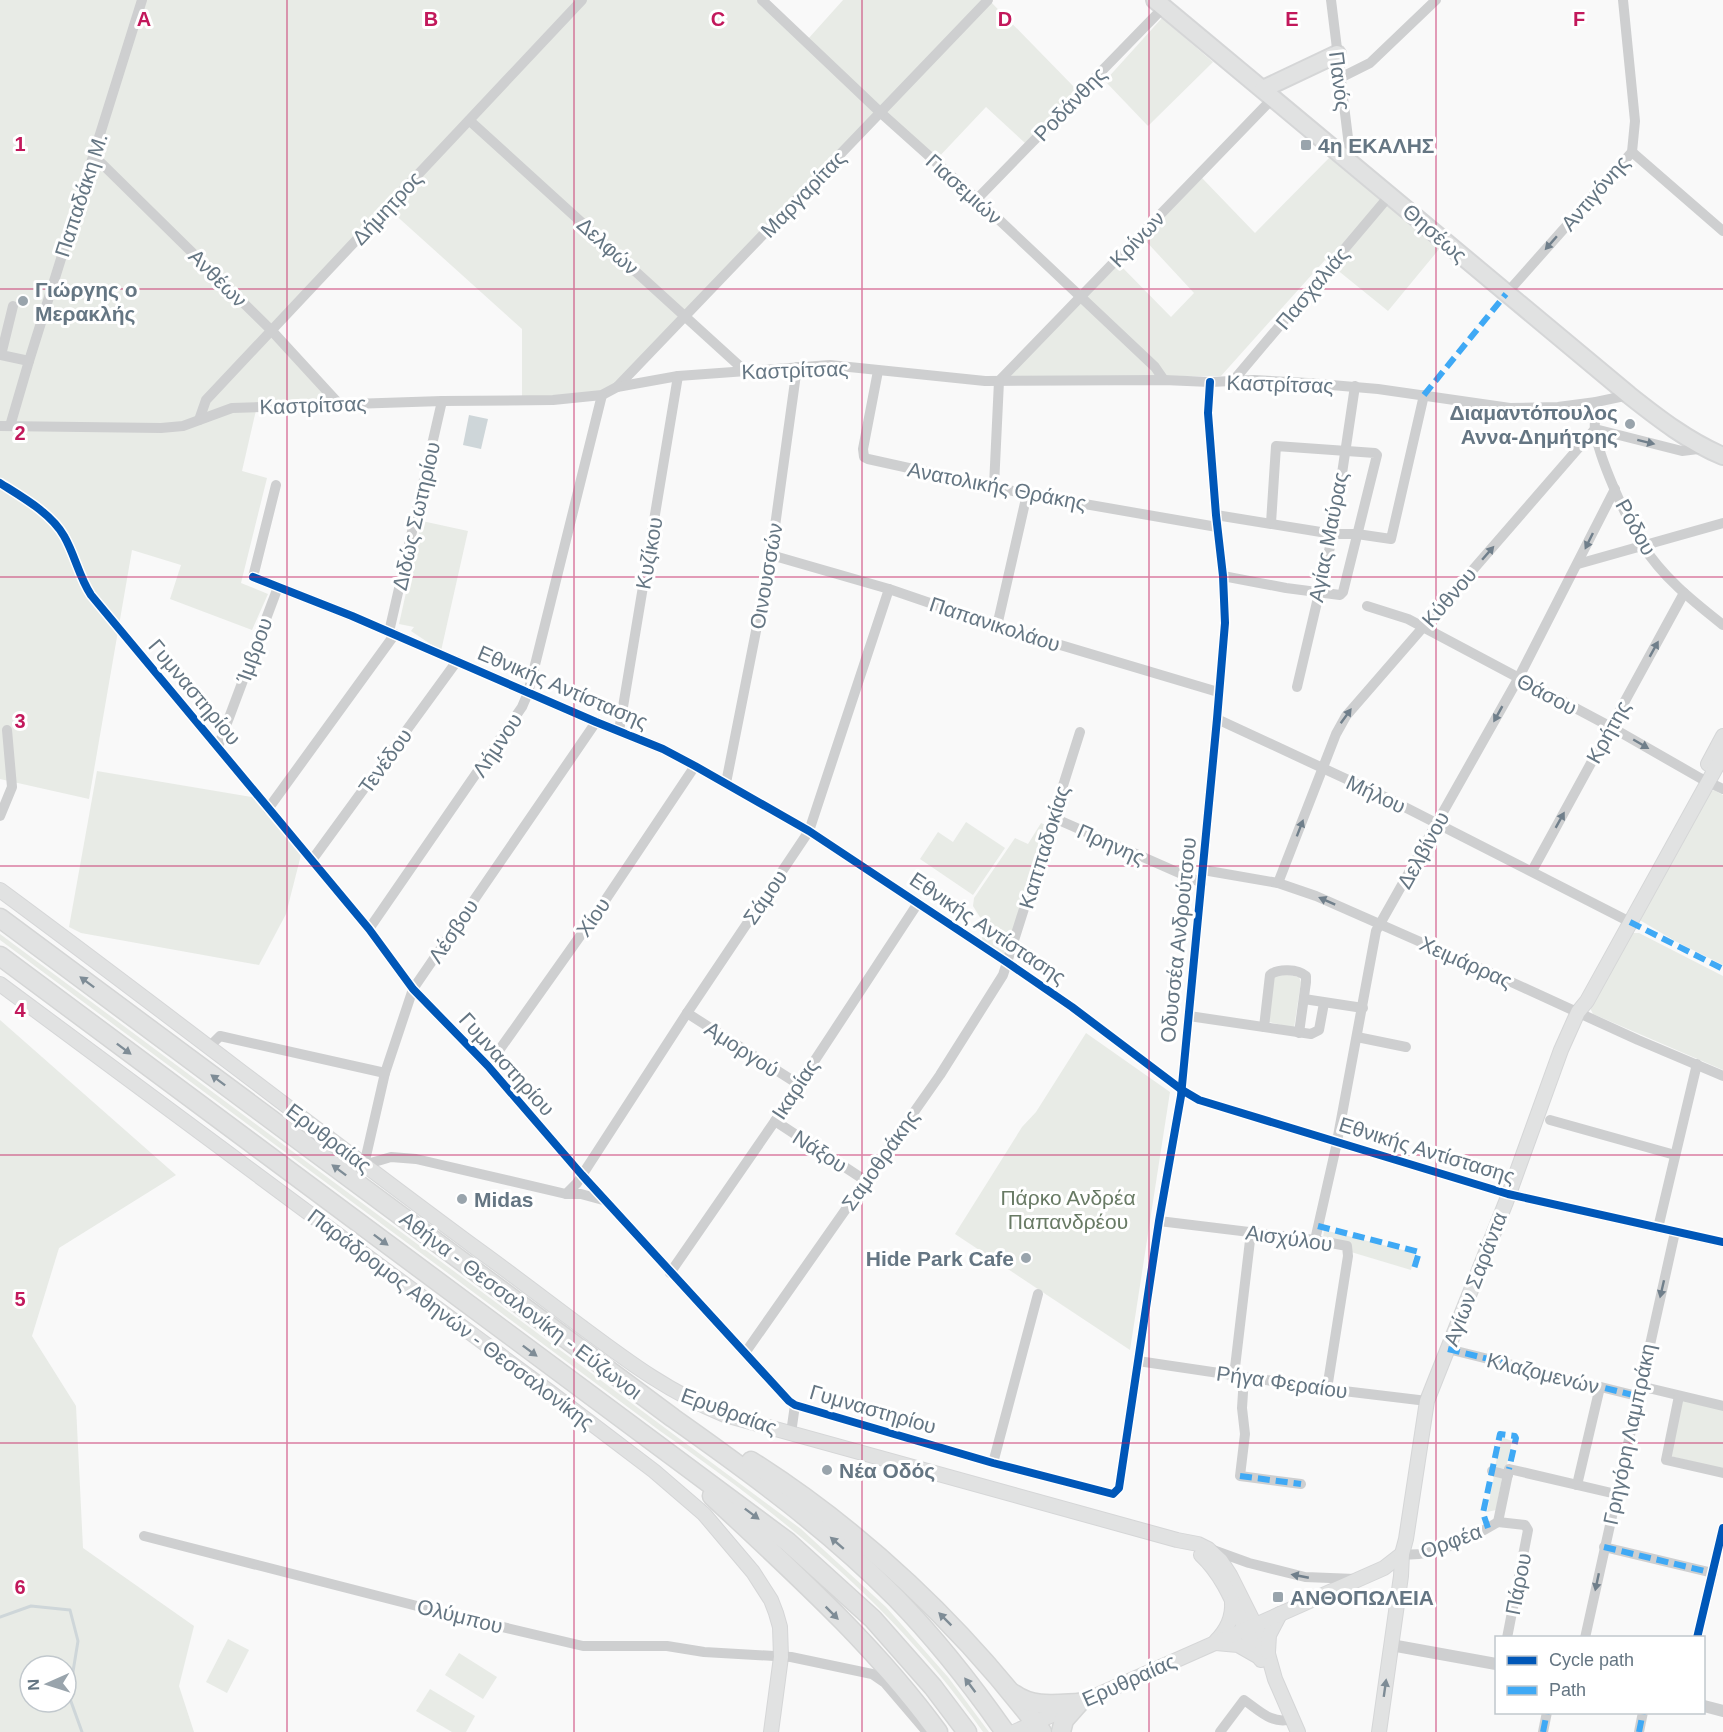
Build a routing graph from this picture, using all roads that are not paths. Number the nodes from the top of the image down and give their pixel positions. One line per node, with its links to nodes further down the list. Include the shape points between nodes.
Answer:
1 (142, 0): 15 (street, Παπαδάκη Μ.)
2 (582, 0): 13 (street, Δήμητρος)
3 (762, 0): 12 (street, Γιασεμιών)
4 (988, 0): 12 (street, Μαργαρίτας)
5 (1331, 0): 9 (street, Πανός)
6 (1436, 0): 10 (street, via 1370,63)
7 (1623, 0): 14 (street, Αντιγόνης, via 1635,121)
8 (1159, 4): 11 (main road, Θησέως); 18 (street, Ροδάνθης)
9 (1337, 54): 10 (street, Πανός); 11 (main road)
10 (1340, 78): 16 (street, Πανός)
11 (1268, 93): 16 (main road, Θησέως); 21 (street, Κρίνων)
12 (881, 114): 18 (street, Γιασεμιών); 23 (street, Μαργαρίτας)
13 (470, 121): 23 (street, Δελφών); 24 (street, Δήμητρος)
14 (1632, 152): 19 (street); 20 (street, Αντιγόνης, one-way to 20)
15 (94, 156): 24 (street, Ανθέων); 25 (street, Παπαδάκη Μ.)
16 (1351, 162): 17 (main road, Θησέως)
17 (1390, 195): 20 (main road, Θησέως); 32 (street, Πασχαλιάς)
18 (977, 199): 21 (street, Γιασεμιών)
19 (1723, 231)
20 (1506, 294): 38 (main road, Θησέως)
21 (1080, 298): 30 (street, Γιασεμιών, via 1155,367); 31 (street, Κρίνων)
22 (13, 306): 25 (street, via 1,355)
23 (686, 317): 27 (street, Δελφών); 35 (street, Μαργαρίτας)
24 (272, 330): 41 (street, Ανθέων); 42 (street, Δήμητρος, via 206,400)
25 (28, 361): 43 (street, Παπαδάκη Μ.)
26 (797, 367): 27 (street, Καστρίτσας); 28 (street, Καστρίτσας, via 830,365); 60 (street, Οινουσσών)
27 (745, 371): 29 (street, Καστρίτσας)
28 (878, 371): 31 (street, Καστρίτσας); 50 (street, Ανατολικής Θράκης, via 864,457)
29 (678, 376): 35 (street, Καστρίτσας); 81 (street, Κυζίκου)
30 (1164, 380): 31 (street, Καστρίτσας); 33 (street, Καστρίτσας)
31 (999, 381): 50 (street)
32 (1233, 381): 33 (street, Καστρίτσας); 34 (street, Καστρίτσας)
33 (1210, 382): 53 (street, Οδυσσέα Ανδρούτσου, via 1208,412)
34 (1355, 386): 37 (street, Καστρίτσας); 46 (street, Αγίας Μαύρας)
35 (617, 387): 36 (street, Καστρίτσας)
36 (602, 395): 39 (street, Καστρίτσας, via 553,400); 75 (street, Λήμνου)
37 (1424, 395): 40 (street, Καστρίτσας, via 1510,408); 58 (street, via 1393,536 1387,540)
38 (1629, 395): 40 (street, Καστρίτσας); 45 (main road, Θησέως)
39 (442, 400): 41 (street, Καστρίτσας); 71 (street, Διδώς Σωτηρίου)
40 (1596, 402): 44 (street, Ρόδου)
41 (339, 404): 42 (street, Καστρίτσας, via 232,408)
42 (199, 420): 43 (street, Καστρίτσας, via 161,428)
43 (5, 426)
44 (1595, 429): 45 (street, one-way to 45, via 1682,451); 51 (street, Ρόδου); 70 (street, Κύθνου, one-way to 44)
45 (1706, 448): 47 (main road, Θησέως)
46 (1344, 451): 54 (street, via 1276,446); 57 (street, Αγίας Μαύρας); 58 (street, via 1375,453 1377,458)
47 (1723, 456)
48 (0, 483): 84 (street, Γυμναστηρίου, via 59,528 91,595)
49 (276, 485): 63 (street, Εθνικής Αντίστασης, via 253,576)
50 (994, 486): 52 (street, Ανατολικής Θράκης)
51 (1615, 489): 59 (street, Ρόδου); 61 (street, Δελβίνου, one-way to 61)
52 (1028, 494): 56 (street, Ανατολικής Θράκης); 69 (street)
53 (1216, 515): 54 (street); 56 (street, Οδυσσέα Ανδρούτσου)
54 (1271, 523): 57 (street)
55 (1723, 523): 59 (street)
56 (1217, 527): 62 (street, Οδυσσέα Ανδρούτσου)
57 (1333, 534): 58 (street); 65 (street, Αγίας Μαύρας)
58 (1357, 534): 65 (street, via 1343,592 1336,596)
59 (1642, 545): 61 (street); 66 (street, Ρόδου)
60 (771, 555): 64 (street, Παπανικολάου); 89 (street, Οινουσσών)
61 (1578, 564): 73 (street, Δελβίνου)
62 (1224, 576): 65 (street); 76 (street, Οδυσσέα Ανδρούτσου, via 1225,623)
63 (278, 587): 71 (street, Εθνικής Αντίστασης); 84 (street, Ίμβρου)
64 (889, 589): 69 (street, Παπανικολάου); 95 (street, Σάμου)
65 (1318, 592): 74 (street, Αγίας Μαύρας)
66 (1684, 594): 68 (street, Ρόδου); 79 (street, Κρήτης, one-way to 66)
67 (1367, 606): 70 (street, Θάσου)
68 (1723, 625)
69 (997, 626): 76 (street, Παπανικολάου)
70 (1423, 627): 73 (street, Θάσου); 87 (street, Κύθνου, one-way to 70, via 1341,723)
71 (392, 633): 72 (street, Εθνικής Αντίστασης); 91 (street, Διδώς Σωτηρίου)
72 (457, 661): 75 (street, Εθνικής Αντίστασης); 96 (street, Τενέδου)
73 (1518, 679): 79 (street, Θάσου); 94 (street, Δελβίνου, one-way to 94)
74 (1297, 687)
75 (528, 693): 78 (street, Εθνικής Αντίστασης); 106 (street, Λήμνου, via 486,762)
76 (1218, 693): 77 (street, Οδυσσέα Ανδρούτσου)
77 (1217, 719): 87 (street, Μήλου); 97 (street, Οδυσσέα Ανδρούτσου)
78 (596, 722): 81 (street, Εθνικής Αντίστασης); 110 (street, Λέσβου)
79 (1611, 727): 88 (street, Θάσου, one-way to 88); 98 (street, Κρήτης, one-way to 79)
80 (7, 730): 92 (street, via 12,787)
81 (619, 731): 86 (street, Εθνικής Αντίστασης)
82 (1080, 732): 93 (street, Καππαδοκίας)
83 (1723, 736): 88 (main road, Αγίων Σαράντα)
84 (218, 747): 91 (street, Γυμναστηρίου)
85 (1723, 755): 88 (main road, Αγίων Σαράντα)
86 (695, 766): 89 (street, Εθνικής Αντίστασης); 123 (street, Χίου)
87 (1323, 769): 94 (street, Μήλου); 99 (street, Κύθνου, one-way to 87)
88 (1704, 780): 90 (street, Θάσου); 104 (main road, Αγίων Σαράντα)
89 (726, 783): 95 (street, Εθνικής Αντίστασης)
90 (1723, 789)
91 (268, 809): 96 (street, Γυμναστηρίου)
92 (0, 816)
93 (1054, 818): 100 (street, Πρηνης); 108 (street, Καππαδοκίας)
94 (1437, 824): 98 (street, Μήλου); 105 (street, Δελβίνου)
95 (809, 831): 102 (street, Εθνικής Αντίστασης); 115 (street, Σάμου)
96 (312, 860): 106 (street, Γυμναστηρίου)
97 (1203, 870): 99 (street, Χειμάρρας); 100 (street, Οδυσσέα Ανδρούτσου)
98 (1532, 871): 104 (street, Μήλου)
99 (1278, 883): 105 (street, Χειμάρρας, one-way to 99)
100 (1202, 884): 116 (street, Οδυσσέα Ανδρούτσου)
101 (0, 890): 120 (main road, Ερυθραίας)
102 (918, 903): 108 (street, Εθνικής Αντίστασης); 126 (street, Ικαρίας)
103 (0, 918): 157 (highway, Αθήνα - Θεσσαλονίκη - Εύζωνοι, one-way to 103)
104 (1627, 920): 114 (main road, Αγίων Σαράντα, via 1580,999)
105 (1380, 925): 113 (street, Δελβίνου, via 1374,938); 114 (street, Χειμάρρας)
106 (369, 929): 110 (street, Γυμναστηρίου)
107 (0, 956): 159 (highway, Αθήνα - Θεσσαλονίκη - Εύζωνοι, one-way to 159)
108 (1008, 963): 127 (street, Εθνικής Αντίστασης); 134 (street, Σαμοθράκης, via 940,1074)
109 (0, 984): 186 (main road, Παράδρομος Αθηνών - Θεσσαλονίκης, via 684,1496 722,1534 764,1588 780,1627)
110 (413, 990): 123 (street, Γυμναστηρίου); 124 (street, Λέσβου)
111 (1304, 999): 112 (street); 117 (street, via 1305,974 1273,972); 118 (street)
112 (1324, 1003): 113 (street); 118 (street, via 1319,1030)
113 (1363, 1008): 119 (street, Δελβίνου)
114 (1578, 1012): 122 (street, Χειμάρρας); 136 (main road, Αγίων Σαράντα)
115 (687, 1013): 126 (street, Αμοργού); 133 (street, Σάμου)
116 (1189, 1016): 117 (street); 127 (street, Οδυσσέα Ανδρούτσου)
117 (1264, 1027): 118 (street)
118 (1299, 1033)
119 (1357, 1037): 121 (street); 130 (street, Δελβίνου)
120 (209, 1047): 124 (street, via 220,1036); 132 (main road, Ερυθραίας)
121 (1406, 1047)
122 (1697, 1064): 125 (street, Χειμάρρας); 131 (street)
123 (488, 1066): 133 (street, Γυμναστηρίου)
124 (386, 1073): 132 (street, Λέσβου)
125 (1723, 1076)
126 (798, 1084): 129 (street, Ικαρίας)
127 (1182, 1090): 130 (street, Εθνικής Αντίστασης, via 1199,1100); 138 (street, Οδυσσέα Ανδρούτσου)
128 (1550, 1120): 131 (street)
129 (774, 1121): 134 (street, Νάξου); 144 (street, Ικαρίας)
130 (1337, 1142): 136 (street, Εθνικής Αντίστασης); 142 (street, Δελβίνου)
131 (1675, 1155): 139 (street)
132 (364, 1165): 135 (street, via 391,1157 416,1158); 158 (main road, Ερυθραίας, via 661,1384 725,1415)
133 (582, 1175): 135 (street, Σάμου); 137 (street, Γυμναστηρίου)
134 (866, 1180): 147 (street, Σαμοθράκης)
135 (566, 1194): 137 (street)
136 (1508, 1194): 139 (street, Εθνικής Αντίστασης); 146 (main road, Αγίων Σαράντα)
137 (606, 1202): 144 (street, Γυμναστηρίου)
138 (1158, 1221): 140 (street, Αισχύλου); 148 (street, Οδυσσέα Ανδρούτσου)
139 (1658, 1227): 141 (street, Εθνικής Αντίστασης)
140 (1251, 1232): 142 (street, Αισχύλου); 149 (street)
141 (1675, 1232): 143 (street, Εθνικής Αντίστασης); 152 (street, Γρηγόρη Λαμπράκη, one-way to 152)
142 (1315, 1240): 151 (street, Αισχύλου, via 1349,1249)
143 (1722, 1240)
144 (670, 1273): 147 (street, Γυμναστηρίου)
145 (1038, 1294): 160 (street)
146 (1448, 1349): 150 (street, Κλαζομενών); 154 (main road, Αγίων Σαράντα)
147 (745, 1353): 155 (street, Γυμναστηρίου)
148 (1138, 1361): 149 (street, Ρήγα Φεραίου); 166 (street, Οδυσσέα Ανδρούτσου, via 1119,1488)
149 (1239, 1376): 151 (street, Ρήγα Φεραίου); 164 (street, via 1245,1434 1240,1476)
150 (1600, 1387): 152 (street, Κλαζομενών); 165 (street)
151 (1327, 1389): 154 (street, Ρήγα Φεραίου)
152 (1638, 1391): 153 (street, Κλαζομενών); 167 (street, Γρηγόρη Λαμπράκη)
153 (1680, 1396): 156 (street, Κλαζομενών); 163 (street, via 1666,1460)
154 (1427, 1401): 174 (main road, Αγίων Σαράντα)
155 (795, 1405): 158 (street); 160 (street, Γυμναστηρίου)
156 (1723, 1406)
157 (673, 1418): 188 (highway, one-way to 157, via 920,1595 842,1525 742,1455); 199 (highway, Αθήνα - Θεσσαλονίκη - Εύζωνοι, one-way to 157, via 926,1631 858,1562 808,1519)
158 (791, 1433): 171 (main road, Ερυθραίας)
159 (653, 1442): 196 (highway, one-way to 196, via 872,1652); 198 (highway, Αθήνα - Θεσσαλονίκη - Εύζωνοι, one-way to 198, via 750,1512 835,1583 903,1651)
160 (993, 1463): 166 (street, Γυμναστηρίου)
161 (1492, 1471): 162 (street)
162 (1509, 1472): 165 (street); 168 (street)
163 (1723, 1473)
164 (1301, 1484)
165 (1577, 1485): 167 (street)
166 (1113, 1494)
167 (1616, 1494): 172 (street, Γρηγόρη Λαμπράκη)
168 (1498, 1521): 174 (street, Ορφέα, via 1482,1532 1420,1555); 180 (street, Πάρου, via 1525,1525 1528,1530)
169 (1723, 1528): 175 (street)
170 (144, 1536): 186 (street, Ολύμπου, via 583,1646 667,1646)
171 (1177, 1540): 173 (main road, Ερυθραίας); 177 (main road, Ερυθραίας, via 1212,1565)
172 (1604, 1547): 175 (street); 181 (street, Γρηγόρη Λαμπράκη, one-way to 181)
173 (1208, 1549): 176 (street, Ερυθραίας, one-way to 173, via 1298,1576); 179 (main road, via 1230,1575)
174 (1402, 1554): 176 (main road, Ερυθραίας, via 1391,1564); 184 (main road, Αγίων Σαράντα)
175 (1713, 1573): 182 (street)
176 (1358, 1580): 178 (main road, Ερυθραίας)
177 (1231, 1596): 179 (main road, Ερυθραίας); 183 (main road, via 1231,1617)
178 (1280, 1614): 179 (main road, Ερυθραίας); 185 (main road)
179 (1250, 1627): 183 (main road, Ερυθραίας); 185 (main road)
180 (1507, 1636)
181 (1585, 1636)
182 (1697, 1636)
183 (1214, 1643): 185 (main road, via 1238,1646); 189 (main road, Ερυθραίας)
184 (1391, 1645): 187 (street); 202 (main road, one-way to 184)
185 (1264, 1656): 194 (main road)
186 (782, 1657): 196 (street, Ολύμπου, via 873,1674); 197 (main road, Παράδρομος Αθηνών - Θεσσαλονίκης)
187 (1495, 1664)
188 (1013, 1693): 189 (highway, via 1034,1704); 195 (highway)
189 (1079, 1702): 195 (main road, Ερυθραίας); 200 (highway, via 1064,1720)
190 (1705, 1706): 191 (street)
191 (1723, 1711)
192 (1547, 1714): 203 (street)
193 (1643, 1714): 204 (street)
194 (1295, 1726): 201 (street, via 1275,1721 1244,1700)
195 (1029, 1728)
196 (933, 1731)
197 (771, 1732)
198 (967, 1732)
199 (1005, 1732)
200 (1061, 1732)
201 (1220, 1732)
202 (1379, 1732)
203 (1543, 1732)
204 (1639, 1732)

